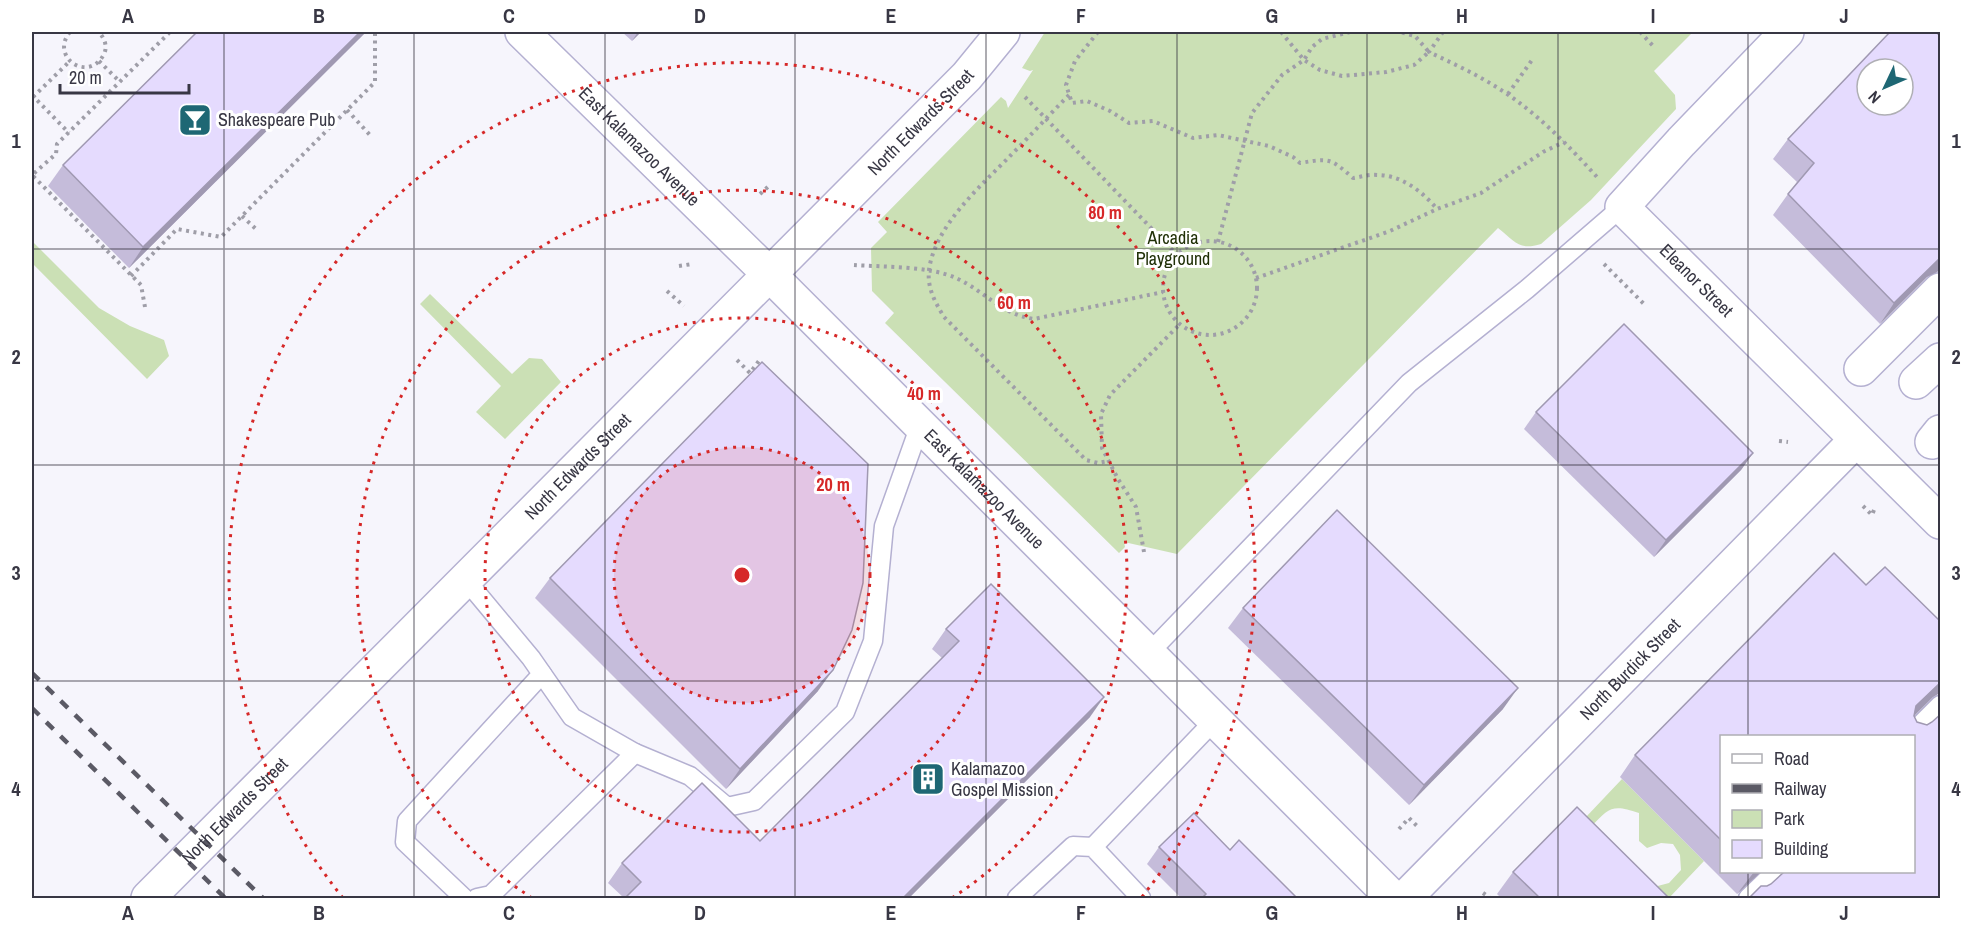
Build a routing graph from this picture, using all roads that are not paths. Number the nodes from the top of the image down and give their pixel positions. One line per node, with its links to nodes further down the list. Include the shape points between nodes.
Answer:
1 (522, 32): 5 (street, East Kalamazoo Avenue)
2 (1004, 32): 5 (street, North Edwards Street, via 967,76)
3 (1787, 32): 4 (street)
4 (1622, 207): 11 (street, Eleanor Street); 14 (lane, via 1527,290 1409,383)
5 (770, 275): 10 (street, East Kalamazoo Avenue); 13 (street, North Edwards Street)
6 (1941, 290): 8 (street)
7 (1941, 360): 9 (street)
8 (1861, 369)
9 (1916, 382)
10 (920, 425): 14 (street, East Kalamazoo Avenue); 19 (lane, via 884,526 873,642 845,712 754,801 727,807 690,776)
11 (1856, 440): 12 (street, Eleanor Street); 28 (street, North Burdick Street)
12 (1941, 522)
13 (466, 580): 15 (lane); 22 (street, North Edwards Street)
14 (1148, 654): 17 (street, East Kalamazoo Avenue)
15 (542, 674): 19 (lane, via 572,717); 23 (lane, via 407,821 405,843)
16 (1941, 705): 18 (lane)
17 (1215, 720): 20 (lane); 27 (street, East Kalamazoo Avenue)
18 (1910, 735)
19 (636, 753): 24 (lane, via 491,895)
20 (1094, 847): 25 (lane, via 1073,846); 26 (lane)
21 (1774, 873): 29 (lane)
22 (154, 896)
23 (464, 898)
24 (477, 898)
25 (1017, 898)
26 (1141, 898)
27 (1393, 898)
28 (1405, 898)
29 (1748, 898)

